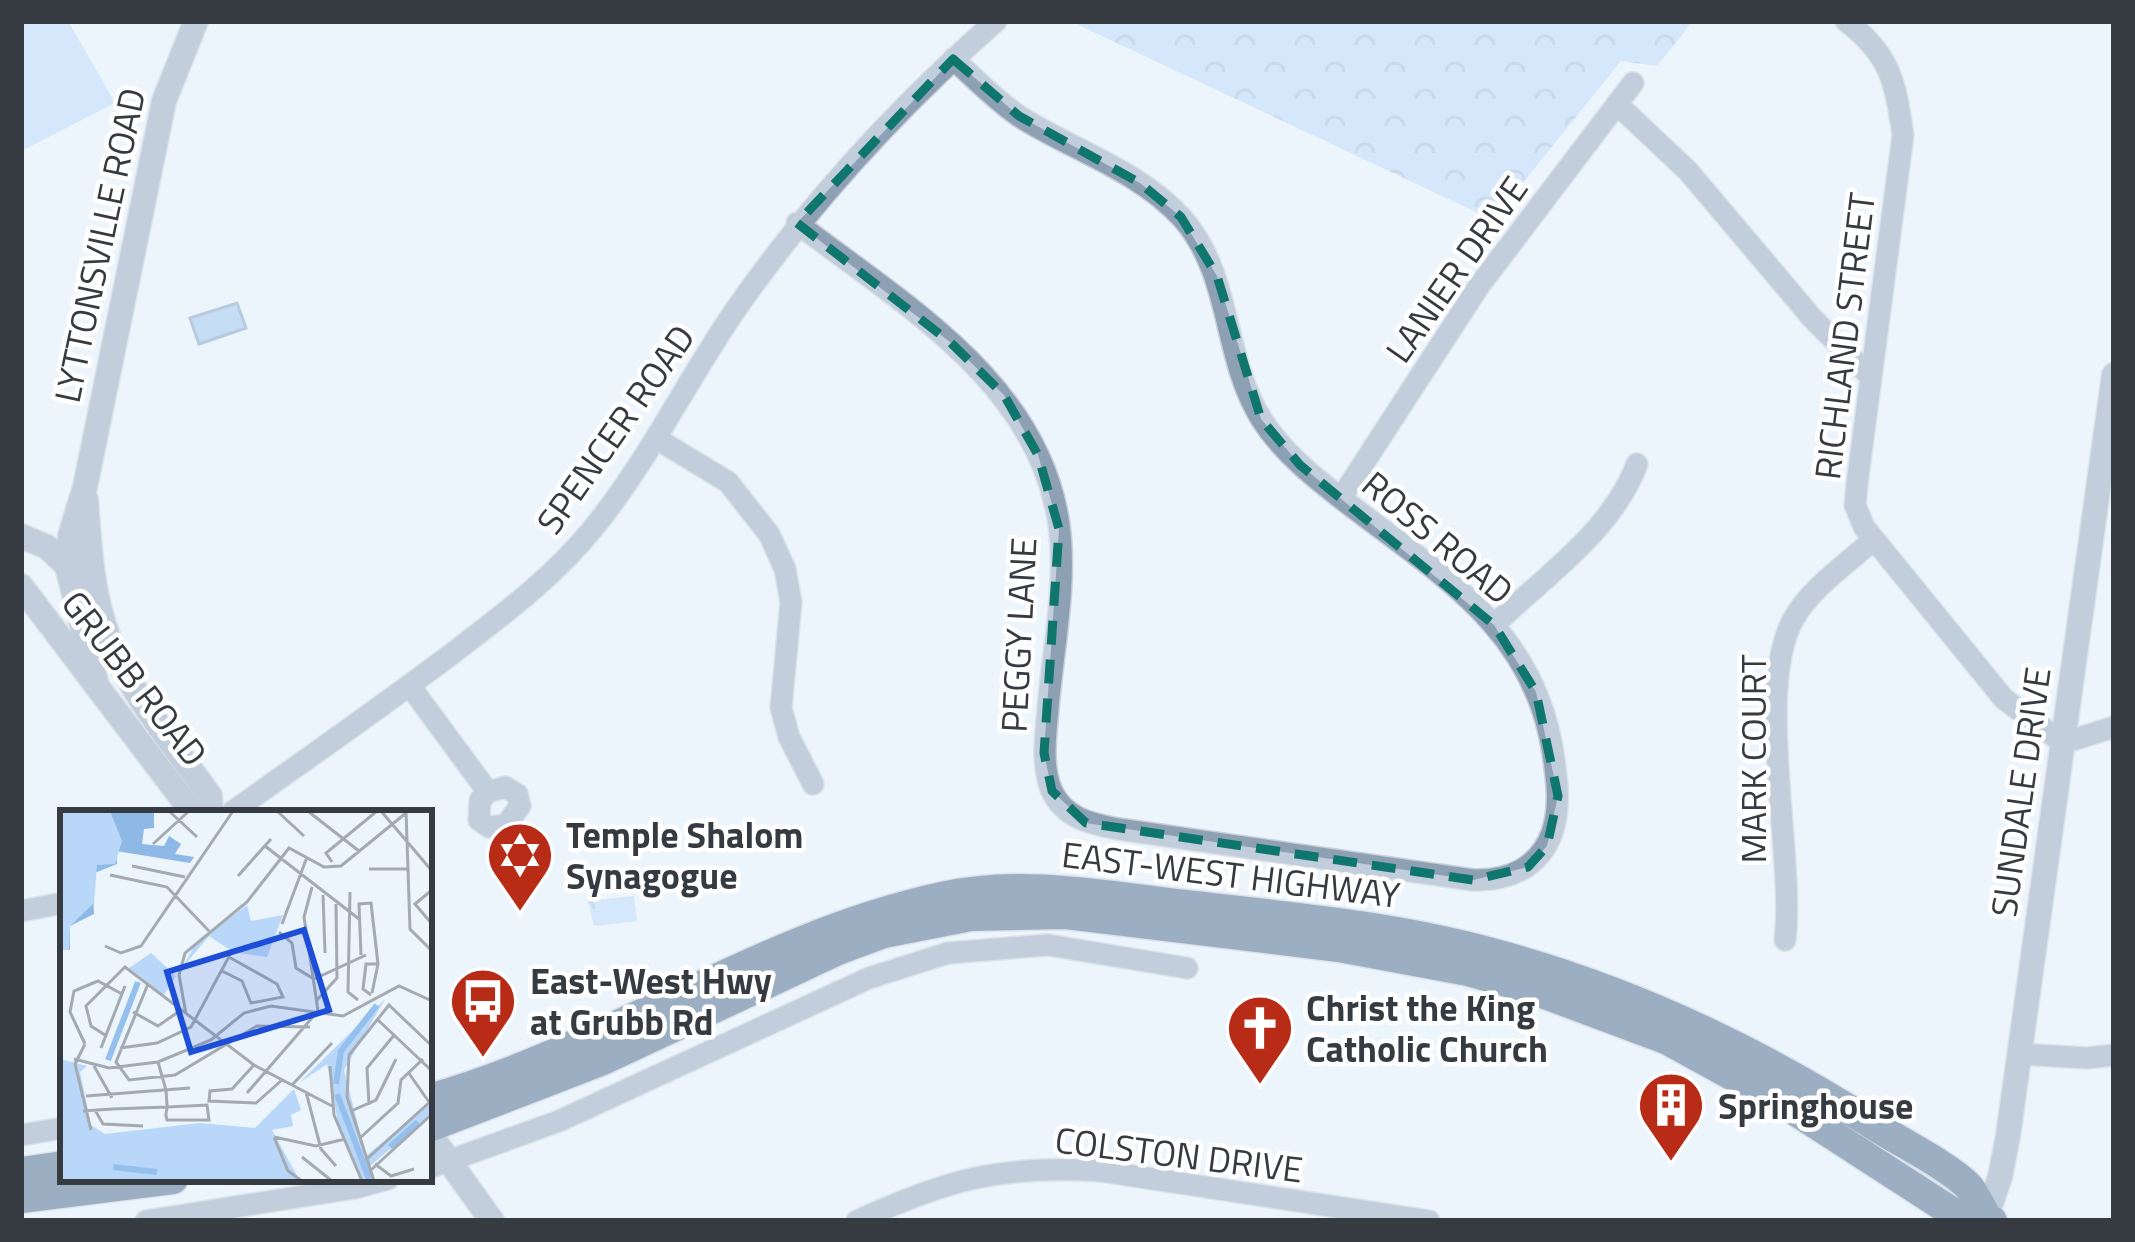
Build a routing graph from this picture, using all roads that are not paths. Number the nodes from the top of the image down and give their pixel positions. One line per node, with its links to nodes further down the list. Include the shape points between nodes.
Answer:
1 (196, 21): 13 (street, LYTTONSVILLE ROAD, via 164,101)
2 (996, 21): 4 (street, SPENCER ROAD)
3 (1846, 21): 9 (street, RICHLAND STREET, via 1894,77 1904,135)
4 (952, 59): 7 (street, SPENCER ROAD); 14 (street, ROSS ROAD, via 1019,116 1140,182 1181,217 1217,276 1261,419)
5 (1633, 83): 6 (street, LANIER DRIVE)
6 (1617, 104): 9 (street, via 1688,171); 14 (street, LANIER DRIVE, via 1479,286)
7 (797, 223): 10 (street, SPENCER ROAD); 30 (street, PEGGY LANE, via 950,342 1004,395 1038,455 1052,491 1060,564 1044,753 1052,790 1070,813)
8 (2114, 375): 12 (street, SUNDALE DRIVE)
9 (1870, 376): 16 (street, RICHLAND STREET, via 1855,505)
10 (657, 439): 22 (street, SPENCER ROAD, via 558,568); 25 (street, via 728,482 769,534 791,602 781,708)
11 (1636, 464): 20 (street, via 1606,520)
12 (2106, 481): 24 (street, SUNDALE DRIVE)
13 (85, 488): 17 (street, LYTTONSVILLE ROAD); 18 (street, LYTTONSVILLE ROAD)
14 (1341, 498): 20 (street, ROSS ROAD)
15 (21, 536): 17 (street, GRUBB ROAD)
16 (1873, 540): 24 (street, RICHLAND STREET, via 2004,699); 34 (street, MARK COURT, via 1795,616 1778,665)
17 (67, 566): 18 (street, GRUBB ROAD); 21 (street, LYTTONSVILLE ROAD)
18 (94, 586): 28 (street, GRUBB ROAD, via 115,652 210,796)
19 (25, 603): 21 (street, GRUBB ROAD)
20 (1494, 625): 30 (street, ROSS ROAD, via 1527,668 1550,731 1556,821 1528,867 1473,880)
21 (97, 686): 27 (street, GRUBB ROAD)
22 (410, 686): 26 (street); 29 (street, SPENCER ROAD)
23 (2114, 727): 24 (street)
24 (2063, 742): 37 (street, SUNDALE DRIVE)
25 (813, 784)
26 (488, 791)
27 (191, 810)
28 (211, 810)
29 (235, 810)
30 (1118, 829)
31 (60, 904): 32 (street)
32 (21, 911)
33 (1094, 917): 35 (street, EAST-WEST HIGHWAY); 41 (main road, EAST-WEST HIGHWAY, via 971,916 884,933); 49 (main road, EAST-WEST HIGHWAY, via 1403,957 1604,1013 1742,1078 1952,1212)
34 (1785, 940)
35 (1091, 951): 36 (street); 43 (street, via 999,947 917,962 559,1121)
36 (1187, 968)
37 (2020, 1054): 38 (street); 49 (street, SUNDALE DRIVE)
38 (2114, 1055)
39 (432, 1098): 49 (main road, EAST-WEST HIGHWAY, via 611,1027 804,937 948,895 1021,888 1393,932 1591,983 1805,1082 1967,1185)
40 (60, 1129): 42 (street)
41 (432, 1129)
42 (21, 1135)
43 (440, 1165): 51 (street)
44 (60, 1166): 45 (main road)
45 (21, 1172)
46 (149, 1182): 48 (main road)
47 (375, 1182): 50 (street)
48 (21, 1198)
49 (1986, 1220)
50 (146, 1221)
51 (492, 1221)
52 (857, 1221): 53 (street, COLSTON DRIVE, via 958,1179 1049,1168)
53 (1430, 1221)

